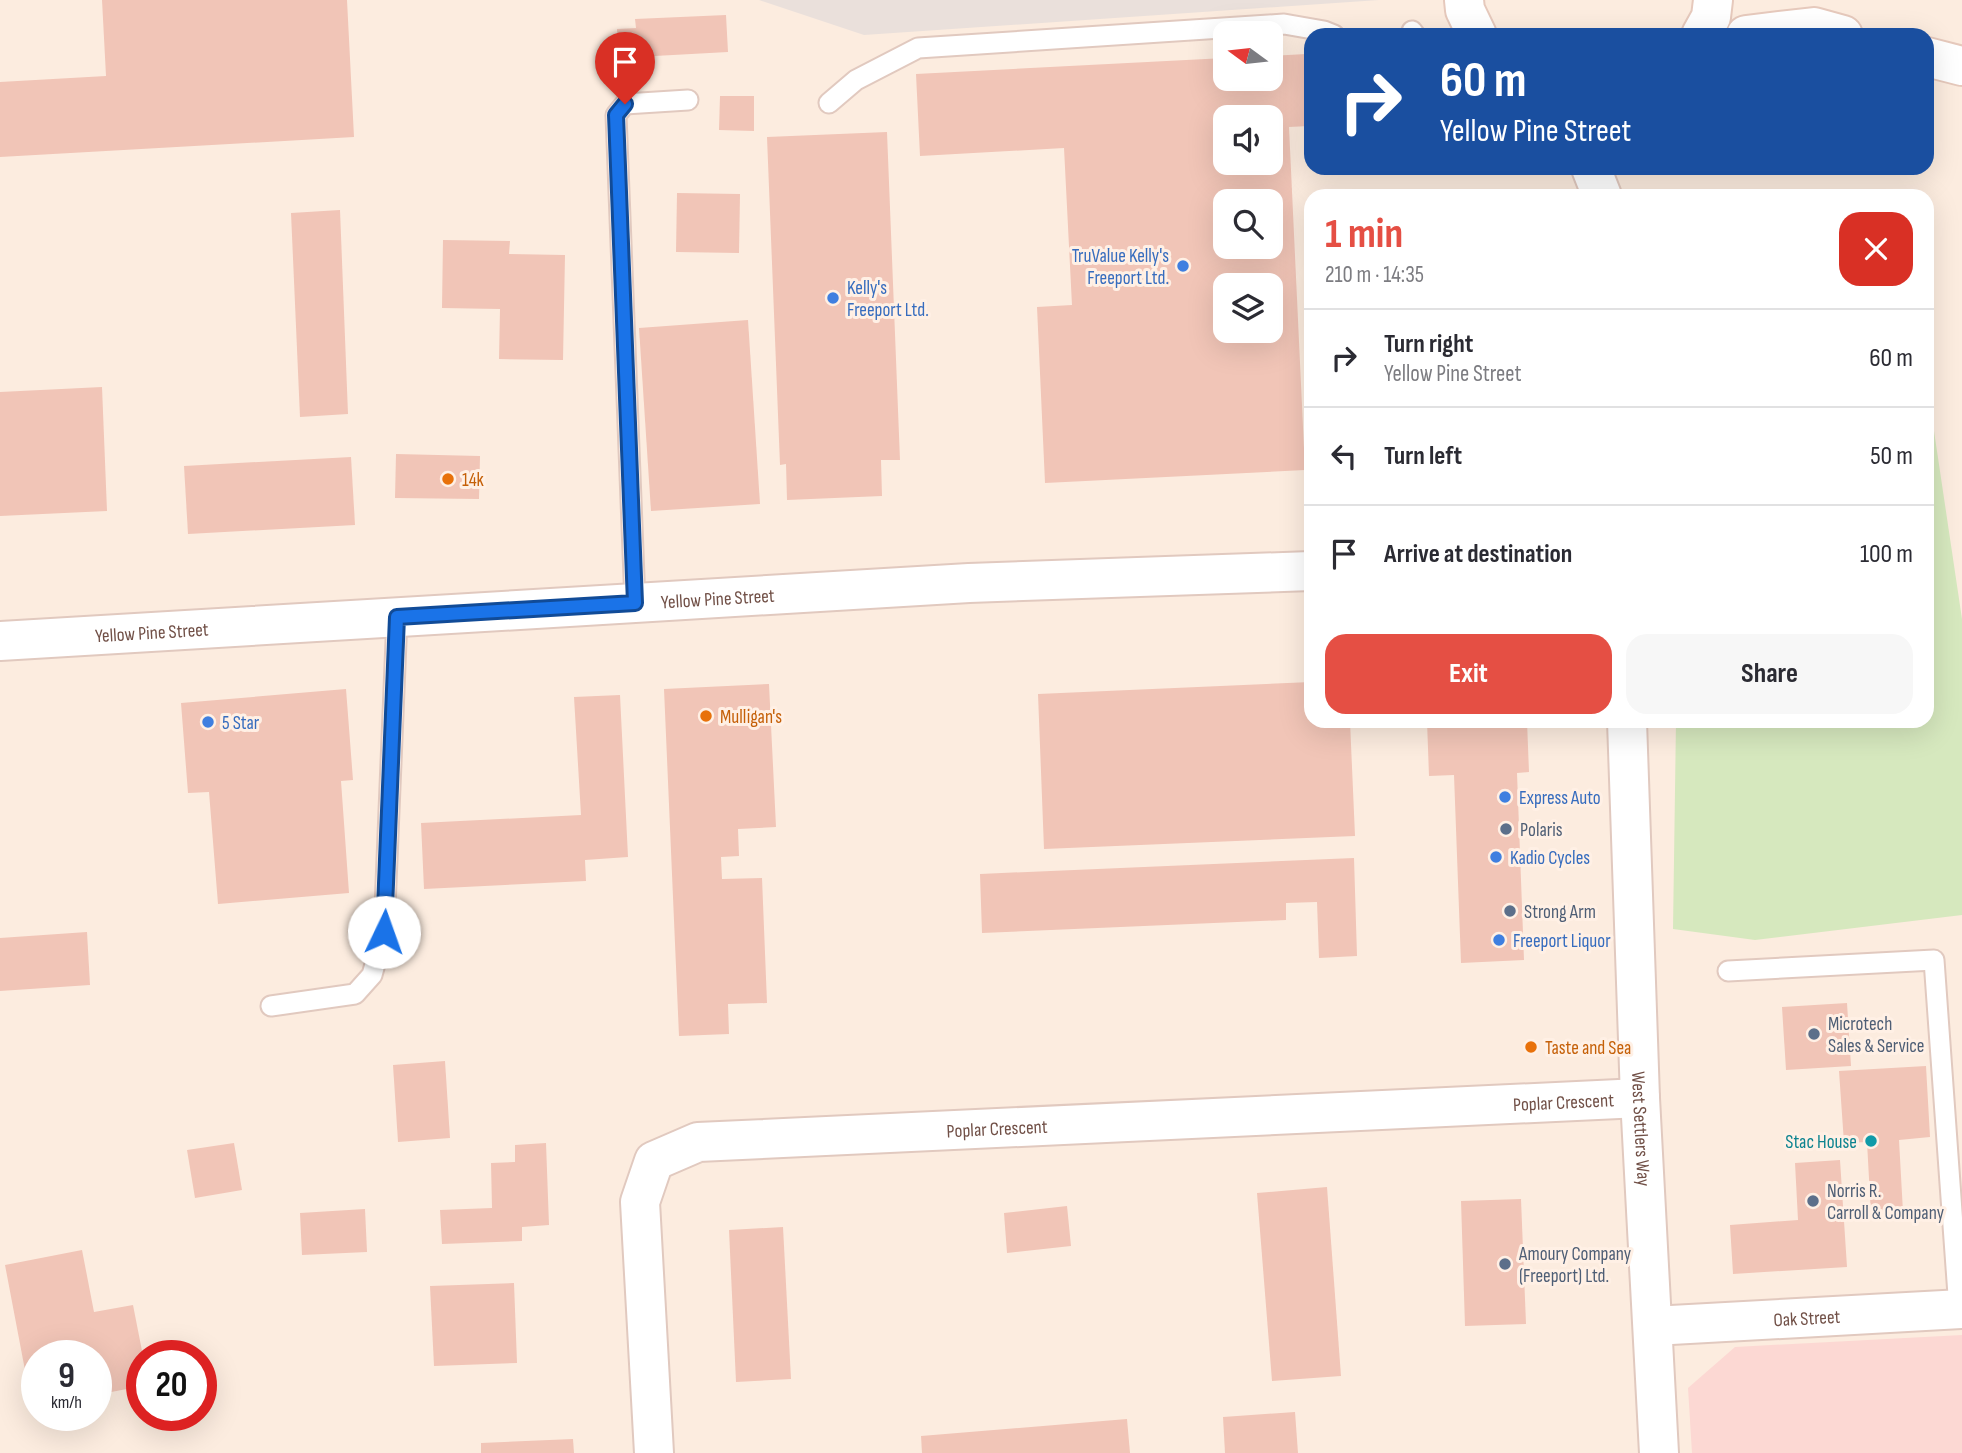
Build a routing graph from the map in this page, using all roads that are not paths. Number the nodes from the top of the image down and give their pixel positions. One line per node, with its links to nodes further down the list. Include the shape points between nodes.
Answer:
1 (1464, 0): 5 (street)
2 (1713, 0): 6 (street)
3 (1781, 0): 7 (street)
4 (1307, 28): 11 (lane, via 1284,24 918,48 856,80)
5 (1474, 28)
6 (1705, 28)
7 (1823, 28)
8 (1934, 59): 9 (street)
9 (1962, 66)
10 (688, 100): 13 (lane, via 625,104 616,115)
11 (828, 103)
12 (1304, 571): 13 (street, Yellow Pine Street, via 969,583)
13 (635, 603): 14 (street, Yellow Pine Street)
14 (397, 617): 15 (street, Yellow Pine Street); 18 (lane, via 384,932 372,975 355,994)
15 (0, 641)
16 (1627, 728): 19 (street, West Settlers Way)
17 (1728, 971): 20 (lane, via 1934,960)
18 (271, 1006)
19 (1640, 1098): 21 (street, West Settlers Way); 22 (street, Poplar Crescent, via 698,1142 654,1161 640,1202)
20 (1961, 1309): 21 (street, Oak Street)
21 (1653, 1326): 23 (street, West Settlers Way)
22 (653, 1453)
23 (1660, 1453)

